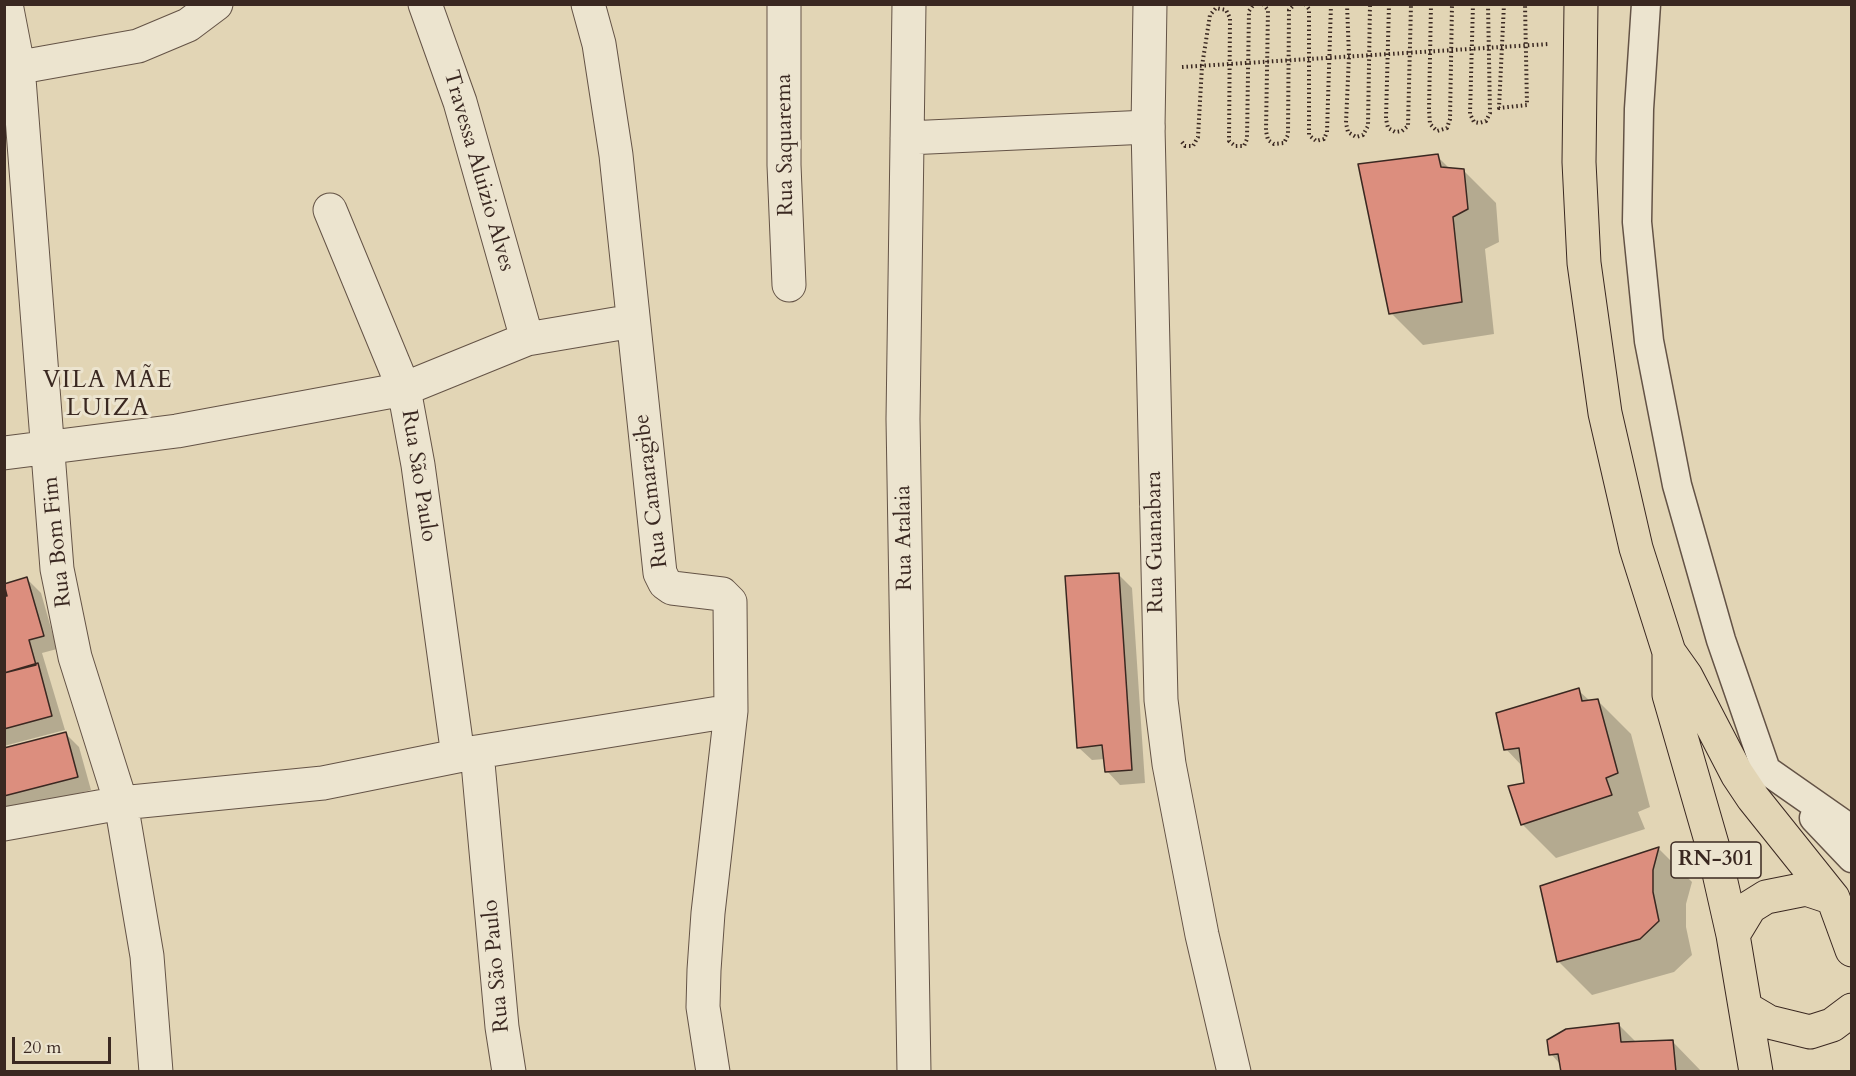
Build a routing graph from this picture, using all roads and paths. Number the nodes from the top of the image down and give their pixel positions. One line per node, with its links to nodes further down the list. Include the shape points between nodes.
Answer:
1 (6, 4): 43 (street, Rua Bom Fim)
2 (216, 4): 43 (street, via 188,25 138,46)
3 (425, 4): 53 (street, Travessa Aluizio Alves, via 460,102)
4 (588, 4): 52 (street, Rua Camaragibe, via 599,44 616,155)
5 (784, 4): 51 (street, Rua Saquarema)
6 (909, 4): 48 (street, Rua Atalaia)
7 (1150, 4): 45 (street, Rua Guanabara)
8 (1254, 4): 40 (path, via 1249,11)
9 (1263, 4): 39 (path, via 1268,10)
10 (1295, 4): 38 (path, via 1289,10)
11 (1305, 4): 37 (path, via 1309,9)
12 (1331, 4): 36 (path)
13 (1347, 4): 34 (path)
14 (1370, 4): 35 (path)
15 (1389, 4): 33 (path)
16 (1411, 4): 32 (path)
17 (1431, 4): 31 (path)
18 (1452, 4): 30 (path)
19 (1473, 4): 29 (path)
20 (1488, 4): 28 (path)
21 (1504, 4): 27 (path)
22 (1525, 4): 26 (path)
23 (1581, 4): 25 (main road)
24 (1646, 4): 60 (street, via 1637,222 1649,341 1677,485 1721,640)
25 (1580, 42): 26 (path); 57 (main road, via 1580,205 1605,413 1636,548)
26 (1527, 45): 27 (path); 27 (path, via 1527,105 1499,108)
27 (1503, 47): 28 (path)
28 (1489, 48): 29 (path); 29 (path, via 1490,112 1486,121 1479,123 1470,114)
29 (1470, 49): 30 (path)
30 (1450, 50): 31 (path); 31 (path, via 1450,119 1447,128 1437,131 1430,124)
31 (1429, 52): 32 (path)
32 (1409, 53): 33 (path); 33 (path, via 1408,126 1395,132 1388,128 1386,119)
33 (1387, 55): 35 (path)
34 (1349, 56): 35 (path); 35 (path, via 1346,123 1348,132 1356,137 1363,135 1368,126); 36 (path)
35 (1368, 56)
36 (1328, 58): 37 (path); 37 (path, via 1327,132 1324,139 1316,141 1309,135)
37 (1308, 59): 38 (path)
38 (1287, 60): 39 (path); 39 (path, via 1288,135 1284,143 1274,144 1268,140 1266,131)
39 (1266, 62): 40 (path)
40 (1249, 63): 41 (path); 41 (path, via 1244,146 1229,141)
41 (1228, 64): 42 (path); 42 (path, via 1230,18 1226,10 1216,8 1210,15)
42 (1202, 66): 44 (path); 49 (path, via 1198,137 1193,146)
43 (11, 68): 55 (street, Rua Bom Fim)
44 (1181, 68): 45 (path); 46 (path)
45 (1149, 69): 47 (street, Rua Guanabara)
46 (1181, 78)
47 (1148, 127): 48 (street); 74 (street, Rua Guanabara, via 1161,700 1169,764 1202,935)
48 (907, 138): 73 (street, Rua Atalaia, via 903,419)
49 (1180, 141)
50 (330, 210): 54 (street, Rua São Paulo)
51 (789, 285)
52 (633, 321): 53 (street); 58 (street, Rua Camaragibe, via 660,573 664,583 672,588 722,594 730,602)
53 (527, 339): 54 (street)
54 (404, 389): 55 (street, via 177,431); 59 (street, Rua São Paulo)
55 (48, 446): 56 (street); 61 (street, Rua Bom Fim, via 57,569 65,614)
56 (4, 453)
57 (1669, 652): 65 (main road, RN-301, via 1753,798); 66 (main road, RN-301, via 1669,695 1714,851)
58 (731, 711): 59 (street); 72 (street, Rua Camaragibe, via 704,970 703,1007)
59 (468, 754): 61 (street, via 323,783); 71 (street, Rua São Paulo)
60 (1766, 770): 63 (street); 64 (street)
61 (121, 803): 62 (street); 70 (street, Rua Bom Fim, via 147,956)
62 (4, 824)
63 (1851, 830)
64 (1851, 858)
65 (1833, 898): 66 (main road, via 1806,889 1766,897 1750,907); 67 (main road, RN-301)
66 (1733, 935): 68 (main road, RN-301)
67 (1851, 950)
68 (1747, 1009): 69 (main road, via 1769,1022 1810,1032 1832,1025); 75 (main road, RN-301)
69 (1851, 1010)
70 (156, 1071)
71 (509, 1071)
72 (714, 1071)
73 (914, 1071)
74 (1234, 1071)
75 (1756, 1071)

